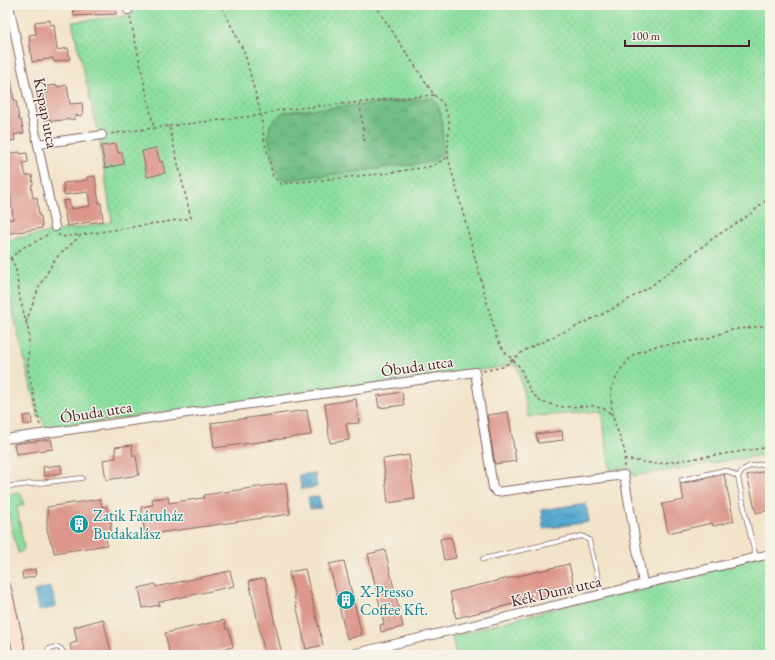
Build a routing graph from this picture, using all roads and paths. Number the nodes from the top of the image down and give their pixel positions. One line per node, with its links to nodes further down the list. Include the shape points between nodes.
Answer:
1 (9, 5): 12 (street, Kispap utca)
2 (221, 5): 7 (path, via 245,54)
3 (375, 5): 5 (path)
4 (128, 7): 9 (path)
5 (434, 95): 6 (path); 13 (path, via 443,103 449,120)
6 (360, 103): 7 (path, via 280,110); 11 (path, via 364,140)
7 (262, 115): 8 (path); 13 (path, via 264,140 273,176 281,184 433,166)
8 (169, 126): 9 (path); 16 (path, via 191,218)
9 (154, 128): 10 (path)
10 (102, 135): 12 (street)
11 (368, 140)
12 (38, 144): 15 (street, Kispap utca)
13 (448, 158): 21 (path, via 497,340)
14 (770, 197): 21 (path, via 651,286 609,311 525,350)
15 (55, 227): 16 (path, via 61,237); 17 (path, via 49,234 22,248)
16 (81, 235): 19 (path, via 55,259 39,288)
17 (10, 258): 18 (path); 19 (path, via 16,270)
18 (5, 263)
19 (26, 322): 24 (path, via 29,333 28,369)
20 (770, 325): 23 (path, via 731,330 708,338 656,346 634,354 620,370 611,389)
21 (513, 359): 22 (path, via 503,367); 23 (path, via 520,367 530,391 541,402 563,407 593,406)
22 (475, 372): 24 (street, Óbuda utca); 29 (street, Óbuda utca, via 493,488 497,492)
23 (612, 414): 27 (path, via 625,452)
24 (42, 434): 25 (street, Óbuda utca)
25 (5, 439)
26 (770, 447): 27 (path, via 657,464)
27 (624, 459): 29 (path)
28 (763, 464): 30 (lane, via 748,466)
29 (624, 475): 37 (street)
30 (738, 477): 32 (lane, via 727,471 720,471); 35 (lane)
31 (82, 478): 33 (lane)
32 (682, 480)
33 (5, 487)
34 (770, 554): 35 (street, Kék Duna utca)
35 (756, 558): 37 (street, Kék Duna utca)
36 (483, 559): 39 (lane, via 582,536 589,540)
37 (644, 584): 39 (street, Kék Duna utca)
38 (5, 589): 40 (main road)
39 (602, 594): 43 (street, Kék Duna utca)
40 (20, 655)
41 (46, 655): 42 (lane, via 49,649 57,647)
42 (65, 655)
43 (348, 655)

